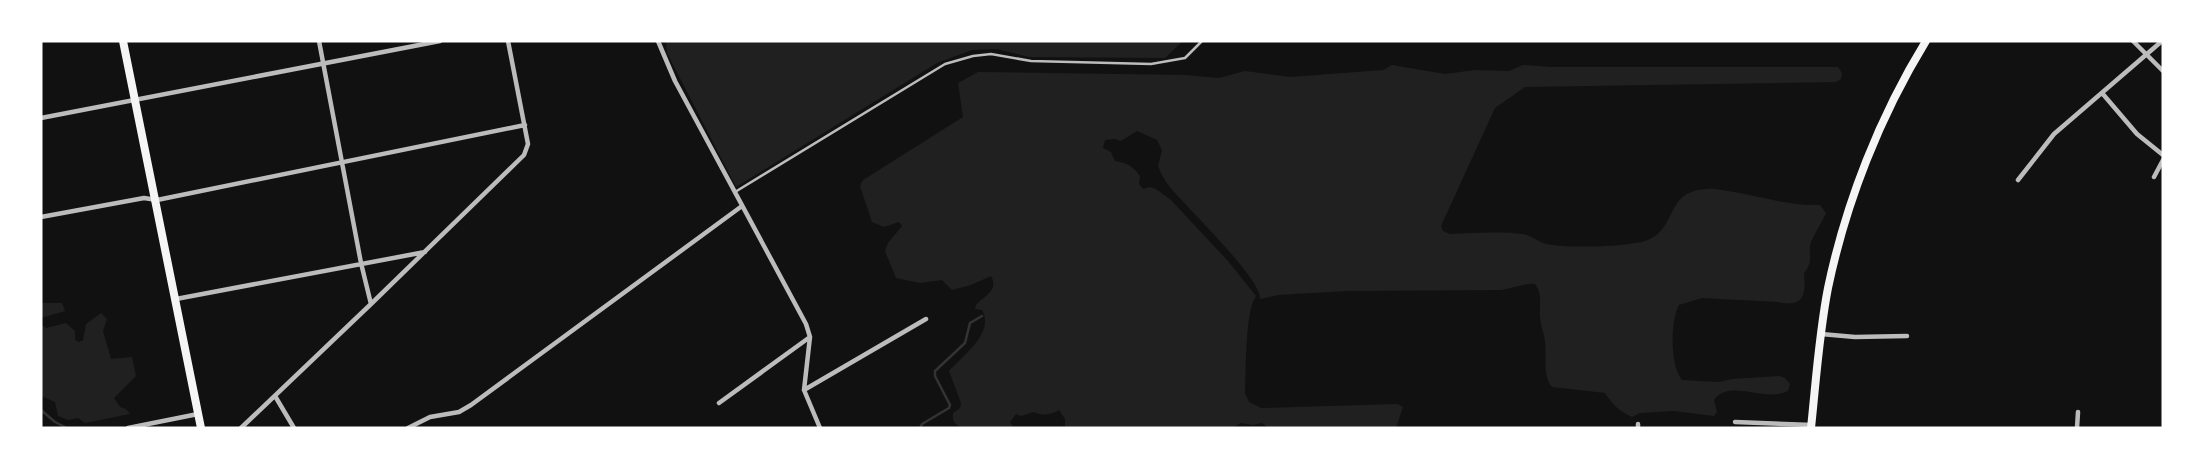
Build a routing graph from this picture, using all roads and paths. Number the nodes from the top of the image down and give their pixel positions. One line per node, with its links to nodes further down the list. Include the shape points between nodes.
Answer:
1 (123, 41): 14 (main road)
2 (319, 41): 11 (street)
3 (440, 41): 11 (street)
4 (508, 41): 16 (street)
5 (658, 41): 22 (street, via 672,74)
6 (1202, 41): 22 (lane, via 1185,58 1151,64 1031,62 991,54 945,64)
7 (1926, 41): 31 (main road, via 1896,94 1856,190 1829,287)
8 (2133, 41): 10 (street)
9 (2162, 41): 10 (street)
10 (2146, 55): 12 (street); 13 (street)
11 (323, 63): 14 (street); 19 (street)
12 (2163, 71)
13 (2102, 92): 17 (street, via 2137,134); 21 (street, via 2054,134)
14 (135, 100): 15 (street); 23 (main road)
15 (41, 118)
16 (525, 125): 19 (street); 26 (street, via 528,144 524,155)
17 (2163, 155)
18 (2163, 160): 20 (street)
19 (343, 164): 23 (street); 27 (street)
20 (2154, 176)
21 (2018, 180)
22 (735, 192): 24 (street)
23 (157, 200): 25 (street, via 144,198); 28 (main road)
24 (742, 206): 33 (street, via 806,324); 45 (street, via 471,405 459,412 430,417)
25 (41, 217)
26 (424, 252): 27 (street); 29 (street)
27 (361, 263): 28 (street); 29 (street)
28 (176, 299): 38 (main road)
29 (371, 304): 35 (street)
30 (926, 319): 34 (street)
31 (1821, 334): 32 (street); 40 (main road)
32 (1907, 336)
33 (810, 338): 34 (street); 36 (street)
34 (804, 390): 46 (street)
35 (275, 396): 43 (street); 44 (street)
36 (719, 403)
37 (2078, 412): 47 (street)
38 (198, 414): 41 (street); 42 (main road)
39 (1735, 422): 40 (street)
40 (1812, 426)
41 (128, 428)
42 (201, 428)
43 (240, 428)
44 (294, 428)
45 (408, 428)
46 (820, 428)
47 (2077, 428)

